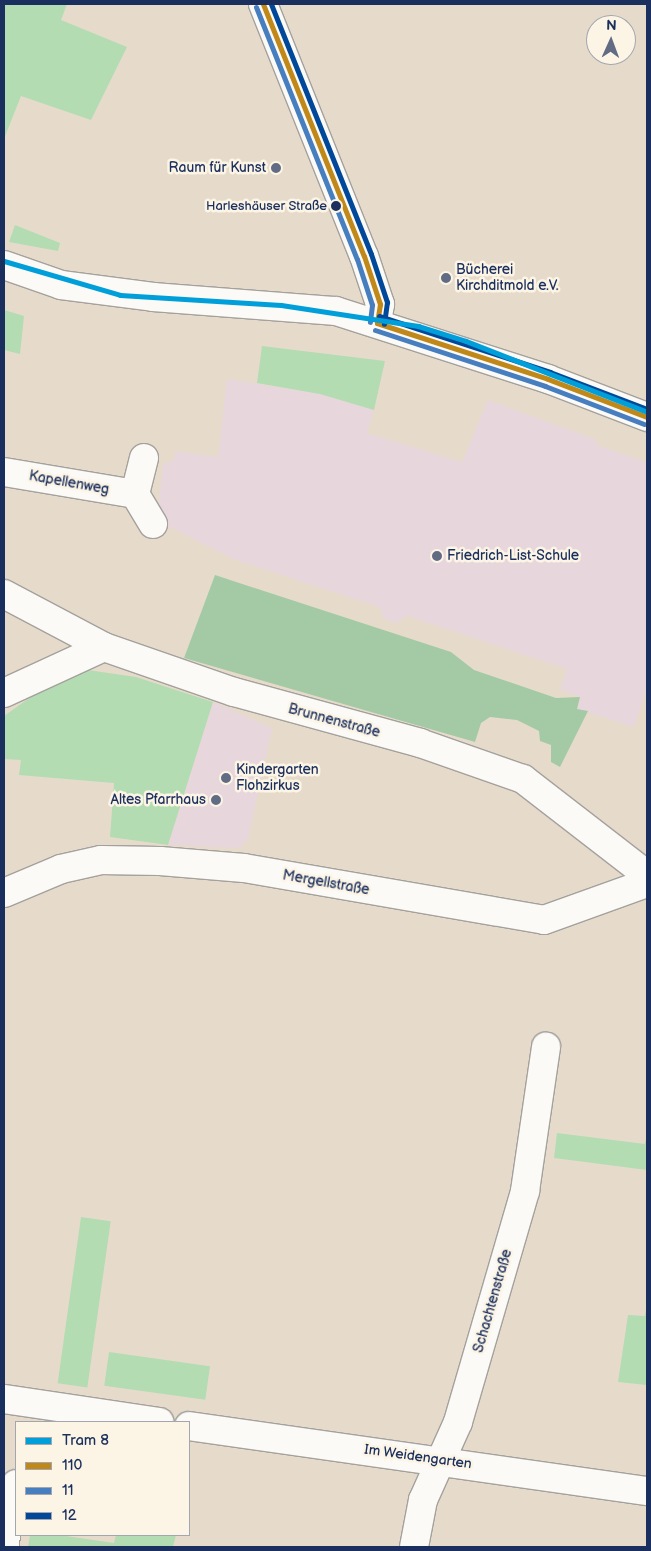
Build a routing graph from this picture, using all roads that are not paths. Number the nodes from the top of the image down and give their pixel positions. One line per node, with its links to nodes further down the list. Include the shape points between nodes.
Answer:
1 (263, 4): 3 (street, via 364,256 380,304)
2 (4, 265): 3 (street, via 61,285 153,297 336,311)
3 (377, 323): 4 (street, via 548,379)
4 (647, 417)
5 (144, 458): 7 (street)
6 (4, 472): 7 (street, Kapellenweg)
7 (135, 494): 8 (street)
8 (153, 524)
9 (4, 594): 10 (street, Brunnenstraße)
10 (104, 647): 11 (street); 12 (street, Brunnenstraße, via 284,708 420,743 523,779)
11 (4, 693)
12 (647, 875)
13 (647, 883): 14 (street, Mergellstraße, via 544,920 244,868 160,861 101,860 61,869)
14 (4, 893)
15 (546, 1047): 20 (street, Schachtenstraße, via 525,1191 458,1422)
16 (4, 1399): 17 (street)
17 (30, 1414): 18 (street)
18 (143, 1421)
19 (190, 1426): 20 (street, Im Weidengarten)
20 (441, 1460): 22 (street, Im Weidengarten); 24 (street, Schachtenstraße, via 423,1500)
21 (15, 1489): 23 (street)
22 (647, 1491)
23 (4, 1547)
24 (414, 1547)

